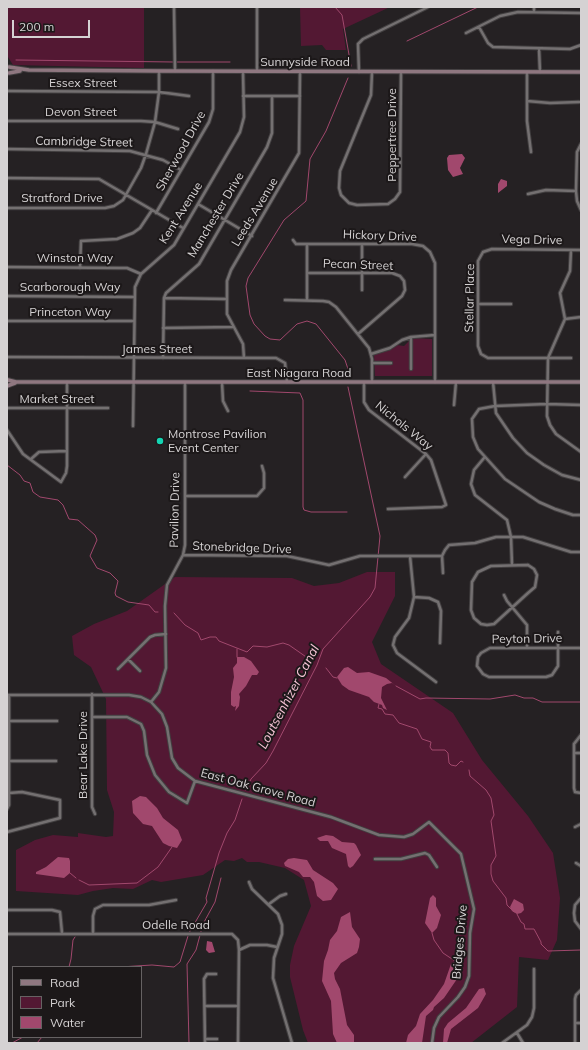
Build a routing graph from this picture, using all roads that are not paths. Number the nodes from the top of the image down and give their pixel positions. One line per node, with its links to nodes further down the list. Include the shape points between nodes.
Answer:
1 (174, 7): 14 (street)
2 (257, 7): 17 (street)
3 (428, 7): 19 (street, via 363,39 357,50)
4 (534, 7): 5 (street)
5 (534, 12): 6 (street); 7 (street, via 500,16)
6 (581, 13)
7 (479, 27): 8 (street); 10 (street, via 493,47)
8 (466, 33)
9 (581, 45): 10 (street, via 570,49)
10 (539, 48): 23 (street)
11 (8, 65): 12 (street, Sunnyside Road); 25 (street)
12 (29, 70): 13 (street, Sunnyside Road); 25 (street, Sunnyside Road)
13 (159, 71): 14 (street, Sunnyside Road); 27 (street, Stratford Drive)
14 (175, 71): 15 (street, Sunnyside Road)
15 (214, 71): 16 (street, Sunnyside Road); 41 (street, Sherwood Drive, via 212,115)
16 (243, 72): 17 (street, Sunnyside Road); 29 (street, Kent Avenue)
17 (257, 72): 18 (street, Sunnyside Road)
18 (300, 72): 19 (street, Sunnyside Road); 31 (street, Leeds Avenue)
19 (359, 72): 20 (street, Sunnyside Road)
20 (372, 72): 21 (street, Sunnyside Road); 21 (street, Peppertree Drive, via 370,96 340,171 341,195 349,203 357,205 385,205 391,203 400,192)
21 (401, 72): 22 (street, Sunnyside Road)
22 (527, 72): 23 (street, Sunnyside Road); 32 (street)
23 (540, 72): 24 (street, Sunnyside Road)
24 (581, 72)
25 (8, 74)
26 (7, 92): 27 (street, Essex Street)
27 (159, 92): 28 (street, Essex Street); 35 (street, Stratford Drive)
28 (189, 96)
29 (244, 96): 30 (street); 46 (street, Kent Avenue, via 244,117 240,132)
30 (272, 96): 31 (street); 51 (street, Manchester Drive, via 270,140)
31 (300, 96): 53 (street, Leeds Avenue, via 299,153)
32 (527, 101): 33 (street); 39 (street)
33 (579, 102)
34 (7, 121): 35 (street, Devon Street)
35 (155, 122): 36 (street, Devon Street); 40 (street, Stratford Drive)
36 (178, 129)
37 (581, 144): 43 (street, via 577,152)
38 (7, 149): 40 (street, Cambridge Street, via 121,150)
39 (531, 152)
40 (146, 154): 41 (street, Cambridge Street); 44 (street, Stratford Drive)
41 (181, 170): 50 (street, Sherwood Drive)
42 (7, 178): 44 (street, via 99,179)
43 (576, 191): 45 (street, via 546,190); 49 (street)
44 (128, 194): 47 (street, Stratford Drive, via 120,203 105,208); 48 (street)
45 (528, 194)
46 (198, 204): 51 (street); 52 (street, Kent Avenue)
47 (7, 208)
48 (152, 210): 50 (street); 61 (street, via 140,228 133,233 117,239 81,241)
49 (581, 210)
50 (156, 212): 52 (street)
51 (224, 221): 53 (street); 68 (street, Manchester Drive, via 198,264 166,293)
52 (184, 228): 64 (street, Kent Avenue, via 174,245)
53 (252, 236): 69 (street, Leeds Avenue, via 229,275)
54 (293, 240): 55 (street, Hickory Drive, via 296,244)
55 (307, 244): 56 (street, Hickory Drive); 62 (street)
56 (362, 244): 63 (street); 81 (street, Hickory Drive, via 412,244 423,246 430,252 435,263)
57 (571, 250): 58 (street, Vega Drive); 59 (street, Vega Drive, via 492,249); 75 (street, via 570,271 560,293)
58 (581, 250)
59 (483, 252): 72 (street, Stellar Place, via 478,261)
60 (7, 267): 61 (street, Winston Way)
61 (80, 268): 64 (street, Winston Way, via 127,268)
62 (307, 273): 63 (street, Pecan Street); 71 (street)
63 (362, 273): 65 (street); 80 (street, Pecan Street, via 397,274 404,281 405,290 402,296)
64 (141, 274): 67 (street, Kent Avenue, via 135,286)
65 (362, 290)
66 (7, 296): 67 (street, Scarborough Way)
67 (134, 296): 77 (street, Kent Avenue)
68 (164, 298): 69 (street); 79 (street)
69 (226, 299): 78 (street, Leeds Avenue, via 227,314)
70 (285, 300): 71 (street)
71 (307, 300): 80 (street, via 329,302)
72 (478, 304): 73 (street); 88 (street, Stellar Place, via 478,346 481,354 488,358)
73 (511, 304)
74 (581, 317): 75 (street)
75 (564, 319): 88 (street)
76 (7, 321): 77 (street, Princeton Way)
77 (134, 321): 85 (street, Kent Avenue)
78 (233, 327): 79 (street); 87 (street, Leeds Avenue, via 243,344)
79 (163, 328): 86 (street)
80 (358, 334): 83 (street)
81 (435, 335): 82 (street); 96 (street, Hickory Drive)
82 (411, 337): 83 (street); 92 (street)
83 (372, 354): 90 (street)
84 (7, 357): 85 (street, James Street)
85 (133, 358): 86 (street, James Street); 101 (street, Kent Avenue)
86 (163, 358): 87 (street, James Street)
87 (244, 358): 104 (street, James Street, via 282,360 287,368)
88 (548, 358): 89 (street); 99 (street)
89 (571, 358)
90 (372, 363): 91 (street); 106 (street)
91 (391, 363)
92 (411, 369)
93 (7, 379): 94 (street, East Niagara Road); 107 (street)
94 (16, 382): 95 (street, East Niagara Road); 107 (street, East Niagara Road)
95 (67, 382): 101 (street, East Niagara Road); 113 (street)
96 (435, 382): 97 (street, East Niagara Road); 106 (street, East Niagara Road)
97 (456, 382): 98 (street, East Niagara Road); 109 (street)
98 (493, 382): 99 (street, East Niagara Road); 111 (street)
99 (547, 382): 100 (street, East Niagara Road); 108 (street)
100 (581, 382)
101 (133, 383): 102 (street, East Niagara Road); 116 (street, Kent Avenue)
102 (185, 383): 103 (street, East Niagara Road); 126 (street, Pavilion Drive)
103 (222, 383): 104 (street, East Niagara Road); 115 (street, via 223,401)
104 (287, 383): 105 (street, East Niagara Road)
105 (364, 383): 106 (street, East Niagara Road); 120 (street, Nichols Way, via 364,402 369,410)
106 (372, 383)
107 (7, 386)
108 (547, 404): 110 (street); 111 (street); 119 (street, via 547,416 556,434)
109 (454, 405)
110 (581, 405)
111 (495, 406): 121 (street, via 479,409 472,419 473,437); 125 (street, via 500,420 527,453 562,475)
112 (7, 408): 113 (street, Market Street)
113 (67, 408): 114 (street, Market Street); 118 (street)
114 (108, 408)
115 (228, 411)
116 (133, 426)
117 (7, 430): 122 (street, via 19,449)
118 (66, 451): 122 (street, via 39,452); 122 (street, via 66,473 61,482)
119 (581, 452)
120 (426, 454): 124 (street); 127 (street, Nichols Way, via 434,467 446,505)
121 (484, 458): 128 (street, via 524,493 555,509); 129 (street, via 471,477 473,490 475,495 507,520)
122 (31, 459)
123 (262, 466): 126 (street, via 264,488 257,496)
124 (405, 477)
125 (581, 480)
126 (185, 496): 131 (street, Pavilion Drive, via 186,540)
127 (388, 509)
128 (581, 515)
129 (511, 537): 130 (street, via 523,536 571,552); 133 (street, via 450,545); 134 (street)
130 (581, 552)
131 (183, 555): 132 (street, Stonebridge Drive, via 287,556 329,566 360,556); 140 (street, Pavilion Drive, via 167,585)
132 (410, 556): 133 (street, Stonebridge Drive); 137 (street)
133 (442, 556): 135 (street)
134 (512, 565): 138 (street, via 528,565 534,569 537,581 535,586); 138 (street, via 491,566 478,572 472,582 471,610 474,618 487,625 501,619)
135 (443, 573)
136 (504, 595): 138 (street)
137 (414, 597): 141 (street, via 430,598 438,602 441,611); 148 (street, via 408,618 393,645 397,653)
138 (512, 607): 142 (street, via 527,625)
139 (558, 632): 143 (street)
140 (166, 634): 145 (street, via 150,637); 151 (street, Pavilion Drive, via 166,668 159,692)
141 (440, 643)
142 (527, 648): 143 (street, Peyton Drive); 143 (street, Peyton Drive, via 485,649 478,657 479,670 489,677 546,677 556,671)
143 (558, 648): 144 (street, Peyton Drive)
144 (581, 648)
145 (128, 659): 146 (street); 147 (street)
146 (118, 669)
147 (140, 671)
148 (436, 682)
149 (92, 694): 150 (street); 151 (street, via 129,695); 152 (street, Bear Lake Drive)
150 (8, 695): 153 (street)
151 (151, 702): 160 (street, East Oak Grove Road, via 162,714 167,727 172,758 178,768)
152 (92, 717): 160 (street, via 127,717 141,724 147,755 155,775 169,792 187,803); 164 (street, Bear Lake Drive, via 92,808)
153 (9, 721): 154 (street); 158 (street)
154 (57, 721)
155 (581, 735): 156 (street, via 574,744)
156 (574, 754): 157 (street); 162 (street, via 574,788 575,792)
157 (581, 754)
158 (9, 761): 159 (street); 161 (street)
159 (56, 761)
160 (195, 781): 165 (street, East Oak Grove Road, via 330,817 380,835 404,837 413,834)
161 (9, 793): 163 (street); 168 (street, via 22,792 60,800 60,818)
162 (580, 793)
163 (7, 809)
164 (95, 814)
165 (428, 822): 198 (street, Bridges Drive, via 461,854 474,909 470,933 469,976 458,997 439,1017)
166 (581, 824): 167 (street)
167 (575, 826)
168 (7, 832)
169 (375, 859): 172 (street, via 402,860 426,853)
170 (576, 863): 171 (street)
171 (581, 866)
172 (437, 867)
173 (249, 882): 177 (street, via 252,889)
174 (286, 894): 177 (street)
175 (581, 898): 179 (street, via 575,905 574,913 575,921)
176 (176, 900): 181 (street, via 149,905 102,905 95,909)
177 (269, 904): 183 (street, via 278,914 282,925)
178 (7, 910): 180 (street, via 60,912)
179 (581, 929)
180 (62, 933): 181 (street, Odelle Road); 182 (street, Odelle Road)
181 (93, 933): 184 (street, Odelle Road, via 232,934 238,940)
182 (7, 934)
183 (277, 947): 184 (street, via 250,945); 197 (street, via 273,978)
184 (239, 950): 189 (street, Odelle Road)
185 (534, 969): 192 (street, via 532,1017)
186 (216, 974): 188 (street, via 207,974 204,979)
187 (581, 990): 190 (street, via 575,999)
188 (204, 1006): 189 (street); 193 (street)
189 (238, 1006): 196 (street, Odelle Road)
190 (575, 1023): 191 (street); 201 (street)
191 (581, 1023)
192 (517, 1033): 199 (street); 200 (street)
193 (205, 1039): 194 (street); 195 (street)
194 (217, 1039)
195 (205, 1043)
196 (238, 1043)
197 (292, 1043)
198 (432, 1043)
199 (502, 1043)
200 (523, 1043)
201 (574, 1043)

